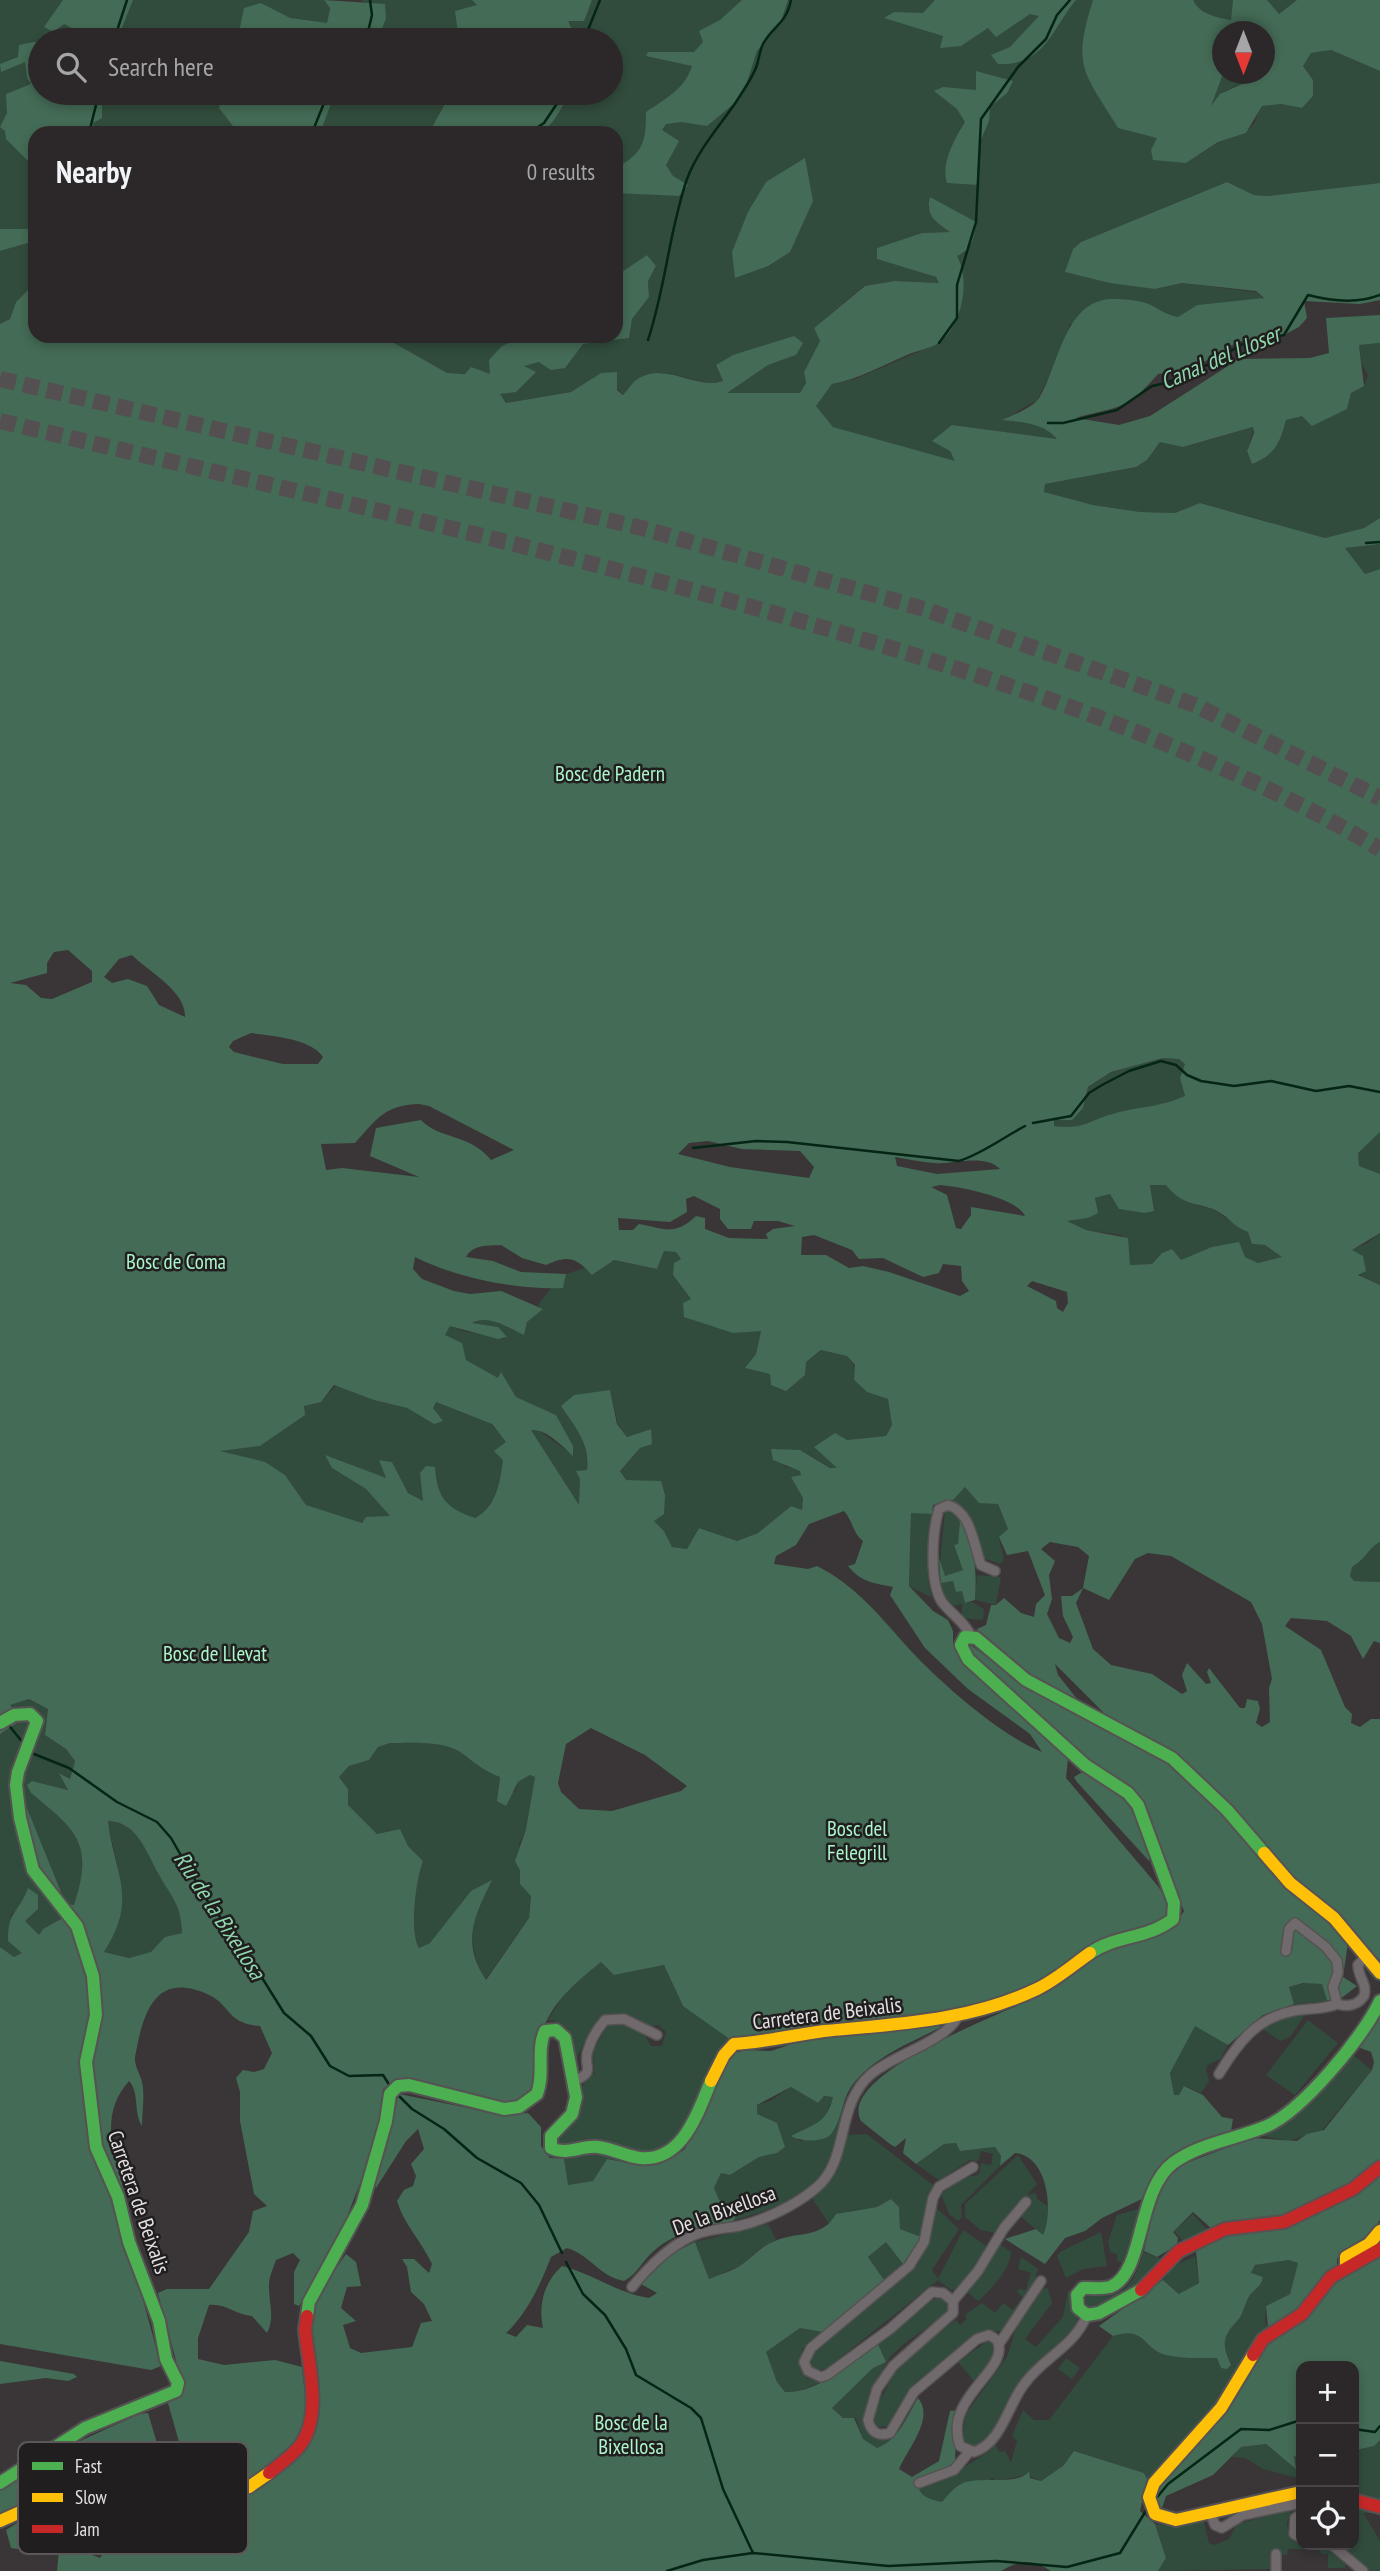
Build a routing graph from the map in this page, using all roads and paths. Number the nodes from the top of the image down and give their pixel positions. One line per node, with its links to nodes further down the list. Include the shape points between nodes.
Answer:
1 (995, 1571): 2 (street, via 981,1565 960,1512 954,1506 943,1506 937,1514 934,1584 943,1603)
2 (971, 1636): 5 (main road, via 1027,1680 1172,1758 1227,1810 1290,1883 1334,1918); 9 (main road, Carretera de Beixalis, via 961,1645 968,1660 1085,1765 1128,1793 1138,1805 1175,1912 1158,1931 1105,1942 1039,1988)
3 (0, 1724): 24 (main road, Carretera de Beixalis, via 22,1713 37,1721 18,1772 20,1818 33,1870 77,1926 93,1976 96,2015 86,2062 96,2147 118,2197 129,2242 159,2321 166,2360 178,2383 176,2391 85,2428)
4 (1286, 1951): 8 (street, via 1289,1929 1295,1923 1333,1954 1338,1966 1333,1987)
5 (1367, 1955): 6 (main road); 8 (street, via 1358,1965 1364,1996 1356,2004)
6 (1380, 1973)
7 (1380, 2001): 22 (main road, via 1373,2017 1284,2116 1187,2156 1163,2171 1125,2277 1109,2287 1088,2286 1079,2292 1078,2308)
8 (1337, 2004): 11 (street, via 1292,2011 1256,2026)
9 (958, 2016): 12 (main road, Carretera de Beixalis, via 734,2044 681,2140 668,2153 654,2158 596,2147 561,2153 551,2148 551,2136 575,2106); 20 (street, De la Bixellosa, via 949,2029 879,2069 855,2091 834,2163 816,2188 751,2223 693,2236 659,2258)
10 (657, 2035): 12 (street, via 624,2019 605,2020 588,2050 589,2069)
11 (1219, 2074)
12 (573, 2081): 29 (main road, Carretera de Beixalis, via 565,2038 550,2029 542,2037 540,2088 529,2104 519,2108 504,2109 409,2085 393,2089 362,2204 309,2302 305,2329 312,2412 309,2430 300,2446 266,2476)
13 (973, 2167): 21 (street, via 939,2187 924,2242 909,2266 811,2348 805,2357 806,2367 815,2375 827,2375 932,2292)
14 (1380, 2167): 22 (main road, via 1353,2189 1284,2222 1237,2226 1195,2243 1173,2256 1144,2288)
15 (1026, 2202): 21 (street)
16 (1380, 2231): 18 (main road, via 1346,2257)
17 (1380, 2249): 18 (main road)
18 (1346, 2267): 34 (main road, via 1324,2284 1293,2322 1259,2342 1221,2407 1154,2483 1149,2497 1155,2514 1176,2520)
19 (1041, 2281): 23 (street)
20 (632, 2287)
21 (953, 2301): 23 (street, via 950,2317 904,2353 881,2382 869,2413 873,2431 890,2432 915,2392 977,2339 989,2335)
22 (1087, 2315): 25 (street, via 1071,2342 1025,2382 993,2438)
23 (999, 2344): 25 (street, via 996,2363 969,2394 959,2416 957,2440)
24 (63, 2442)
25 (969, 2452): 28 (street, via 954,2470)
26 (18, 2471): 27 (main road, Carretera de Beixalis)
27 (0, 2483)
28 (919, 2483)
29 (248, 2484)
30 (1296, 2493): 34 (main road)
31 (1359, 2501): 33 (main road)
32 (1296, 2504): 34 (street, via 1243,2515 1226,2528 1215,2525)
33 (1380, 2507)
34 (1210, 2512)
35 (18, 2513): 37 (main road, Carretera de Beixalis)
36 (1296, 2517): 38 (street, via 1292,2526)
37 (0, 2521)
38 (1296, 2535)
39 (1338, 2550): 41 (street)
40 (1276, 2554): 42 (street)
41 (1361, 2570)
42 (1276, 2571)

